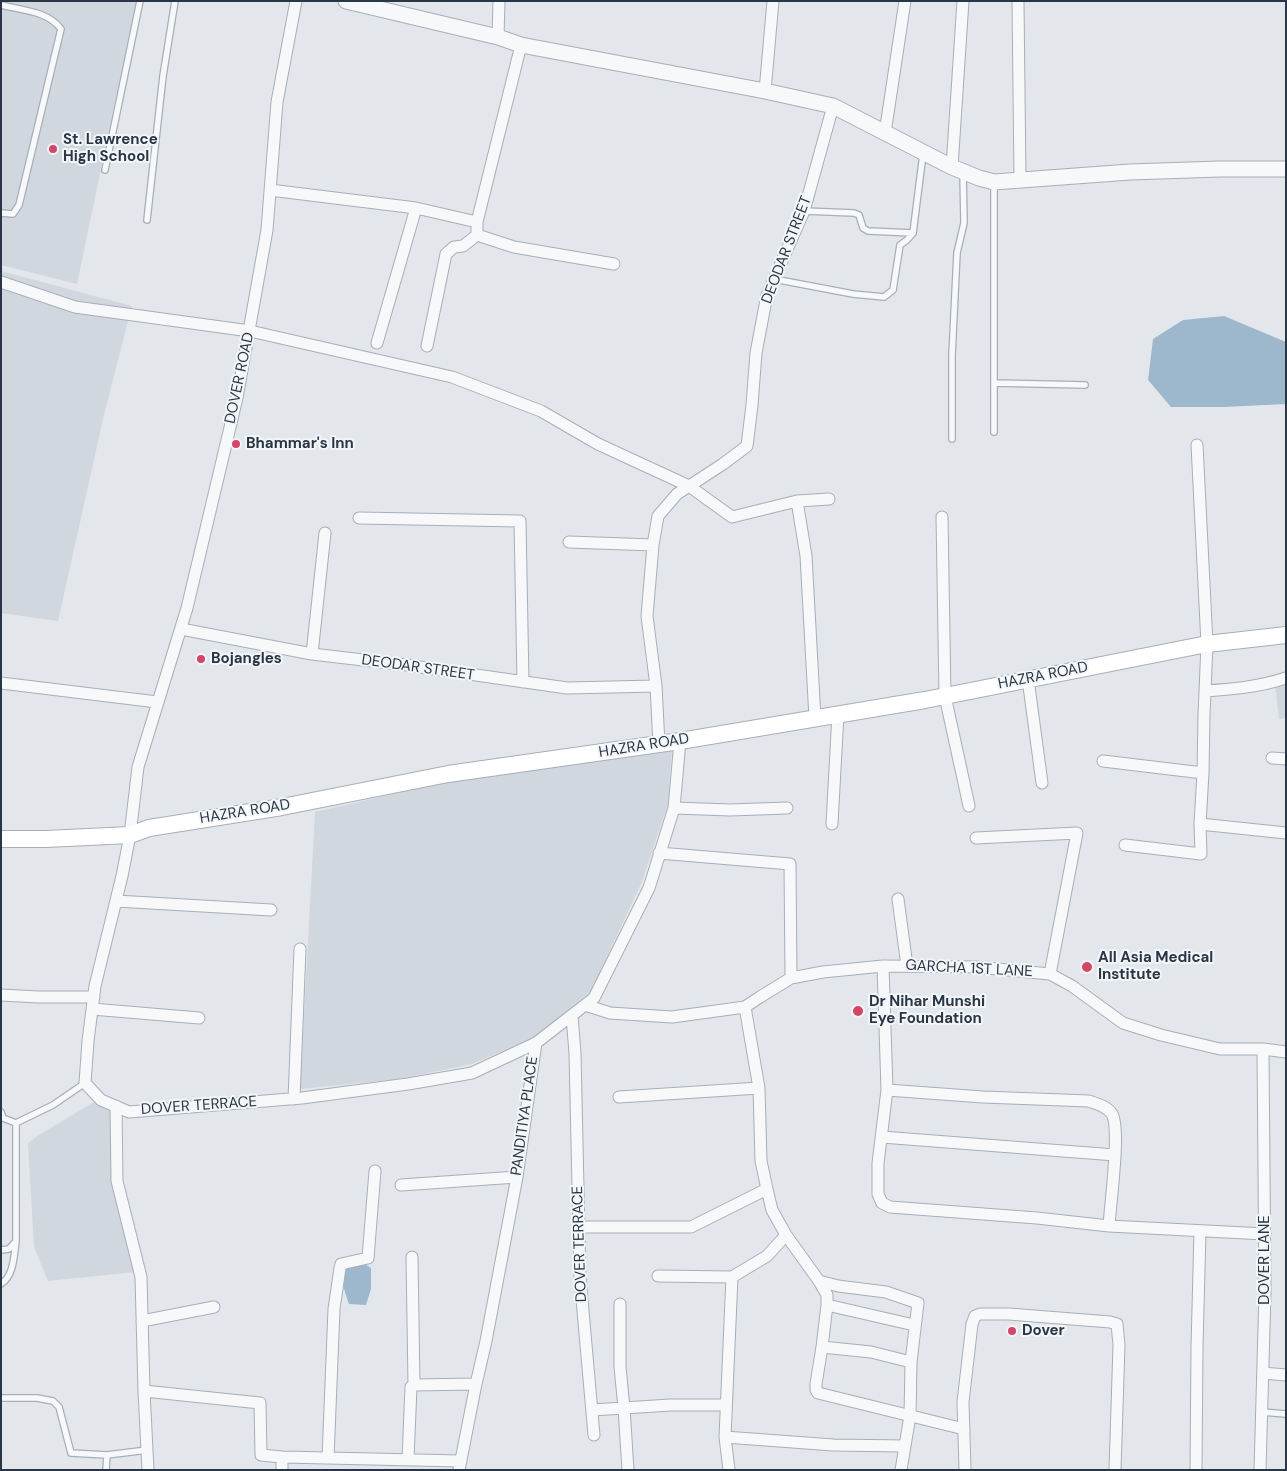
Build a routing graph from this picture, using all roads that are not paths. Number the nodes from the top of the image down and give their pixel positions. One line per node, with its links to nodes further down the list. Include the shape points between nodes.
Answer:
1 (140, 1): 19 (lane)
2 (175, 1): 26 (lane)
3 (296, 1): 22 (street, DOVER ROAD, via 277,102)
4 (346, 1): 11 (street)
5 (499, 1): 11 (street)
6 (773, 1): 13 (street)
7 (905, 1): 15 (street)
8 (962, 1): 17 (street)
9 (1018, 1): 20 (street)
10 (1, 5): 25 (lane, via 47,17 60,29 19,205 13,214)
11 (498, 37): 12 (street)
12 (521, 45): 13 (street); 27 (street)
13 (765, 91): 14 (street)
14 (833, 106): 15 (street); 24 (street, DEODAR STREET)
15 (885, 133): 16 (street)
16 (923, 152): 17 (street); 28 (lane)
17 (958, 169): 21 (street); 39 (lane, via 964,223 957,253)
18 (1286, 169): 20 (street, via 1220,168)
19 (105, 170)
20 (1020, 180): 21 (street)
21 (994, 182): 36 (lane)
22 (270, 190): 23 (street); 33 (street, DOVER ROAD, via 267,230)
23 (416, 208): 27 (street); 34 (street)
24 (804, 211): 28 (lane, via 854,213 859,215 863,228 868,231); 31 (street, DEODAR STREET)
25 (1, 213)
26 (147, 220)
27 (477, 222): 29 (street)
28 (913, 233): 31 (lane, via 900,245 893,290 884,296 853,294)
29 (477, 235): 30 (street, via 514,247); 35 (street, via 464,246 454,247 446,254)
30 (614, 264)
31 (774, 279): 41 (street, DEODAR STREET, via 767,295 756,353 747,446)
32 (1, 282): 33 (street, via 75,307)
33 (250, 331): 41 (street, via 452,378 541,411 598,444); 49 (street, DOVER ROAD)
34 (377, 343)
35 (427, 346)
36 (994, 384): 37 (lane); 38 (lane)
37 (1086, 385)
38 (994, 432)
39 (952, 439)
40 (1197, 445): 51 (street)
41 (689, 486): 43 (street, via 732,517); 48 (street, DEODAR STREET, via 677,494 658,516)
42 (829, 499): 43 (street)
43 (797, 502): 62 (street, via 806,556)
44 (942, 517): 59 (street)
45 (359, 518): 55 (street, via 520,521)
46 (325, 533): 52 (street)
47 (569, 542): 48 (street)
48 (653, 545): 57 (street, DEODAR STREET, via 647,616)
49 (181, 629): 52 (street, DEODAR STREET); 60 (street, DOVER ROAD)
50 (1286, 635): 51 (main road, HAZRA ROAD)
51 (1207, 644): 54 (main road, HAZRA ROAD); 58 (street)
52 (312, 654): 55 (street, DEODAR STREET)
53 (1286, 678): 58 (street, via 1245,688)
54 (1028, 680): 59 (main road, HAZRA ROAD); 69 (street)
55 (523, 682): 57 (street, DEODAR STREET, via 567,688)
56 (1, 684): 60 (street)
57 (656, 686): 64 (street, DEODAR STREET)
58 (1205, 692): 68 (street)
59 (944, 696): 61 (main road, HAZRA ROAD); 70 (street)
60 (157, 702): 76 (street, DOVER ROAD, via 138,767)
61 (838, 714): 62 (main road, HAZRA ROAD); 73 (street)
62 (815, 718): 63 (main road, HAZRA ROAD)
63 (680, 741): 64 (main road, HAZRA ROAD); 71 (street, PANDITIYA PLACE)
64 (660, 744): 76 (main road, HAZRA ROAD, via 448,774 149,828)
65 (1272, 758): 66 (street)
66 (1286, 758)
67 (1103, 761): 68 (street)
68 (1203, 773): 74 (street)
69 (1042, 783)
70 (969, 806)
71 (674, 808): 72 (street); 80 (street, PANDITIYA PLACE)
72 (787, 808)
73 (832, 824)
74 (1200, 824): 75 (street); 79 (street, via 1201,854)
75 (1286, 833)
76 (130, 835): 78 (main road, HAZRA ROAD); 82 (street)
77 (976, 838): 87 (street, via 1077,833)
78 (1, 839)
79 (1125, 845)
80 (659, 853): 88 (street, via 790,864); 91 (street, PANDITIYA PLACE, via 649,888 594,998)
81 (898, 899): 86 (street)
82 (116, 901): 83 (street); 90 (street)
83 (271, 910)
84 (300, 948): 103 (street)
85 (883, 966): 86 (street, GARCHA 1ST LANE); 88 (street, GARCHA 1ST LANE); 101 (street)
86 (907, 966): 87 (street, GARCHA 1ST LANE, via 976,967)
87 (1050, 974): 97 (street, GARCHA 1ST LANE, via 1072,986 1123,1024 1220,1049)
88 (790, 978): 92 (street, GARCHA 1ST LANE)
89 (1, 995): 90 (street)
90 (94, 997): 93 (street)
91 (585, 1005): 92 (street, via 610,1013 672,1017); 94 (street, PANDITIYA PLACE)
92 (745, 1007): 100 (street)
93 (92, 1009): 95 (street); 99 (street)
94 (572, 1016): 96 (street, PANDITIYA PLACE); 114 (street, DOVER TERRACE)
95 (198, 1018)
96 (536, 1043): 103 (street, DOVER TERRACE, via 472,1073); 110 (street, PANDITIYA PLACE)
97 (1264, 1049): 98 (street, GARCHA 1ST LANE); 116 (street, DOVER LANE)
98 (1286, 1052)
99 (85, 1083): 104 (street, DOVER TERRACE, via 101,1100); 106 (lane, via 53,1105)
100 (759, 1088): 102 (street); 112 (street, via 761,1161)
101 (886, 1090): 107 (street); 108 (street, via 1089,1101 1104,1106 1112,1114)
102 (619, 1097)
103 (294, 1099): 104 (street, DOVER TERRACE, via 129,1112)
104 (116, 1106): 128 (street, via 117,1181 141,1277)
105 (1, 1112): 106 (lane, via 3,1118)
106 (16, 1123): 118 (lane)
107 (882, 1137): 108 (street); 113 (street, via 878,1194 882,1203 890,1207)
108 (1115, 1155): 113 (street)
109 (375, 1171): 151 (street, via 368,1258 341,1264 340,1268 334,1309)
110 (517, 1177): 111 (street); 135 (street, PANDITIYA PLACE)
111 (401, 1185)
112 (766, 1189): 114 (street, via 691,1227); 117 (street, via 772,1210)
113 (1109, 1226): 115 (street)
114 (579, 1227): 140 (street, DOVER TERRACE, via 580,1277)
115 (1200, 1231): 116 (street); 162 (street)
116 (1265, 1234): 132 (street, DOVER LANE)
117 (786, 1235): 122 (street, via 767,1256); 123 (street)
118 (16, 1241): 119 (lane, via 9,1249); 124 (lane, via 8,1278)
119 (1, 1250)
120 (412, 1257): 134 (street)
121 (658, 1276): 122 (street)
122 (732, 1277): 138 (street)
123 (819, 1281): 126 (street); 129 (street, via 886,1292 918,1303)
124 (1, 1284)
125 (620, 1304): 139 (street)
126 (827, 1305): 129 (street); 130 (street)
127 (214, 1307): 128 (street)
128 (142, 1321): 136 (street)
129 (914, 1325): 131 (street)
130 (822, 1347): 131 (street, via 871,1352); 143 (street, via 816,1384 818,1393)
131 (911, 1362): 143 (street)
132 (1263, 1374): 133 (street); 141 (street, DOVER LANE)
133 (1286, 1375)
134 (414, 1384): 135 (street); 152 (street, via 411,1387)
135 (476, 1384): 153 (street, PANDITIYA PLACE)
136 (144, 1391): 148 (street); 150 (street, via 260,1403 261,1455)
137 (1, 1398): 149 (lane, via 53,1401 59,1407 72,1453)
138 (726, 1405): 139 (street); 146 (street)
139 (624, 1408): 140 (street); 157 (street)
140 (592, 1410): 145 (street, DOVER TERRACE)
141 (1262, 1412): 142 (lane); 163 (street, DOVER LANE)
142 (1286, 1414)
143 (910, 1416): 144 (street); 147 (street)
144 (964, 1429): 160 (street); 161 (street, via 963,1402 974,1316 1009,1314 1110,1322 1117,1324 1119,1345)
145 (594, 1435)
146 (725, 1437): 147 (street, via 832,1445); 158 (street)
147 (905, 1446): 159 (street)
148 (147, 1450): 149 (lane); 155 (street)
149 (108, 1455): 154 (lane)
150 (282, 1457): 151 (street); 156 (street)
151 (328, 1458): 152 (street)
152 (408, 1460): 153 (street)
153 (460, 1465)
154 (106, 1470)
155 (148, 1470)
156 (282, 1470)
157 (628, 1470)
158 (730, 1470)
159 (901, 1470)
160 (966, 1470)
161 (1115, 1470)
162 (1196, 1470)
163 (1260, 1470)

